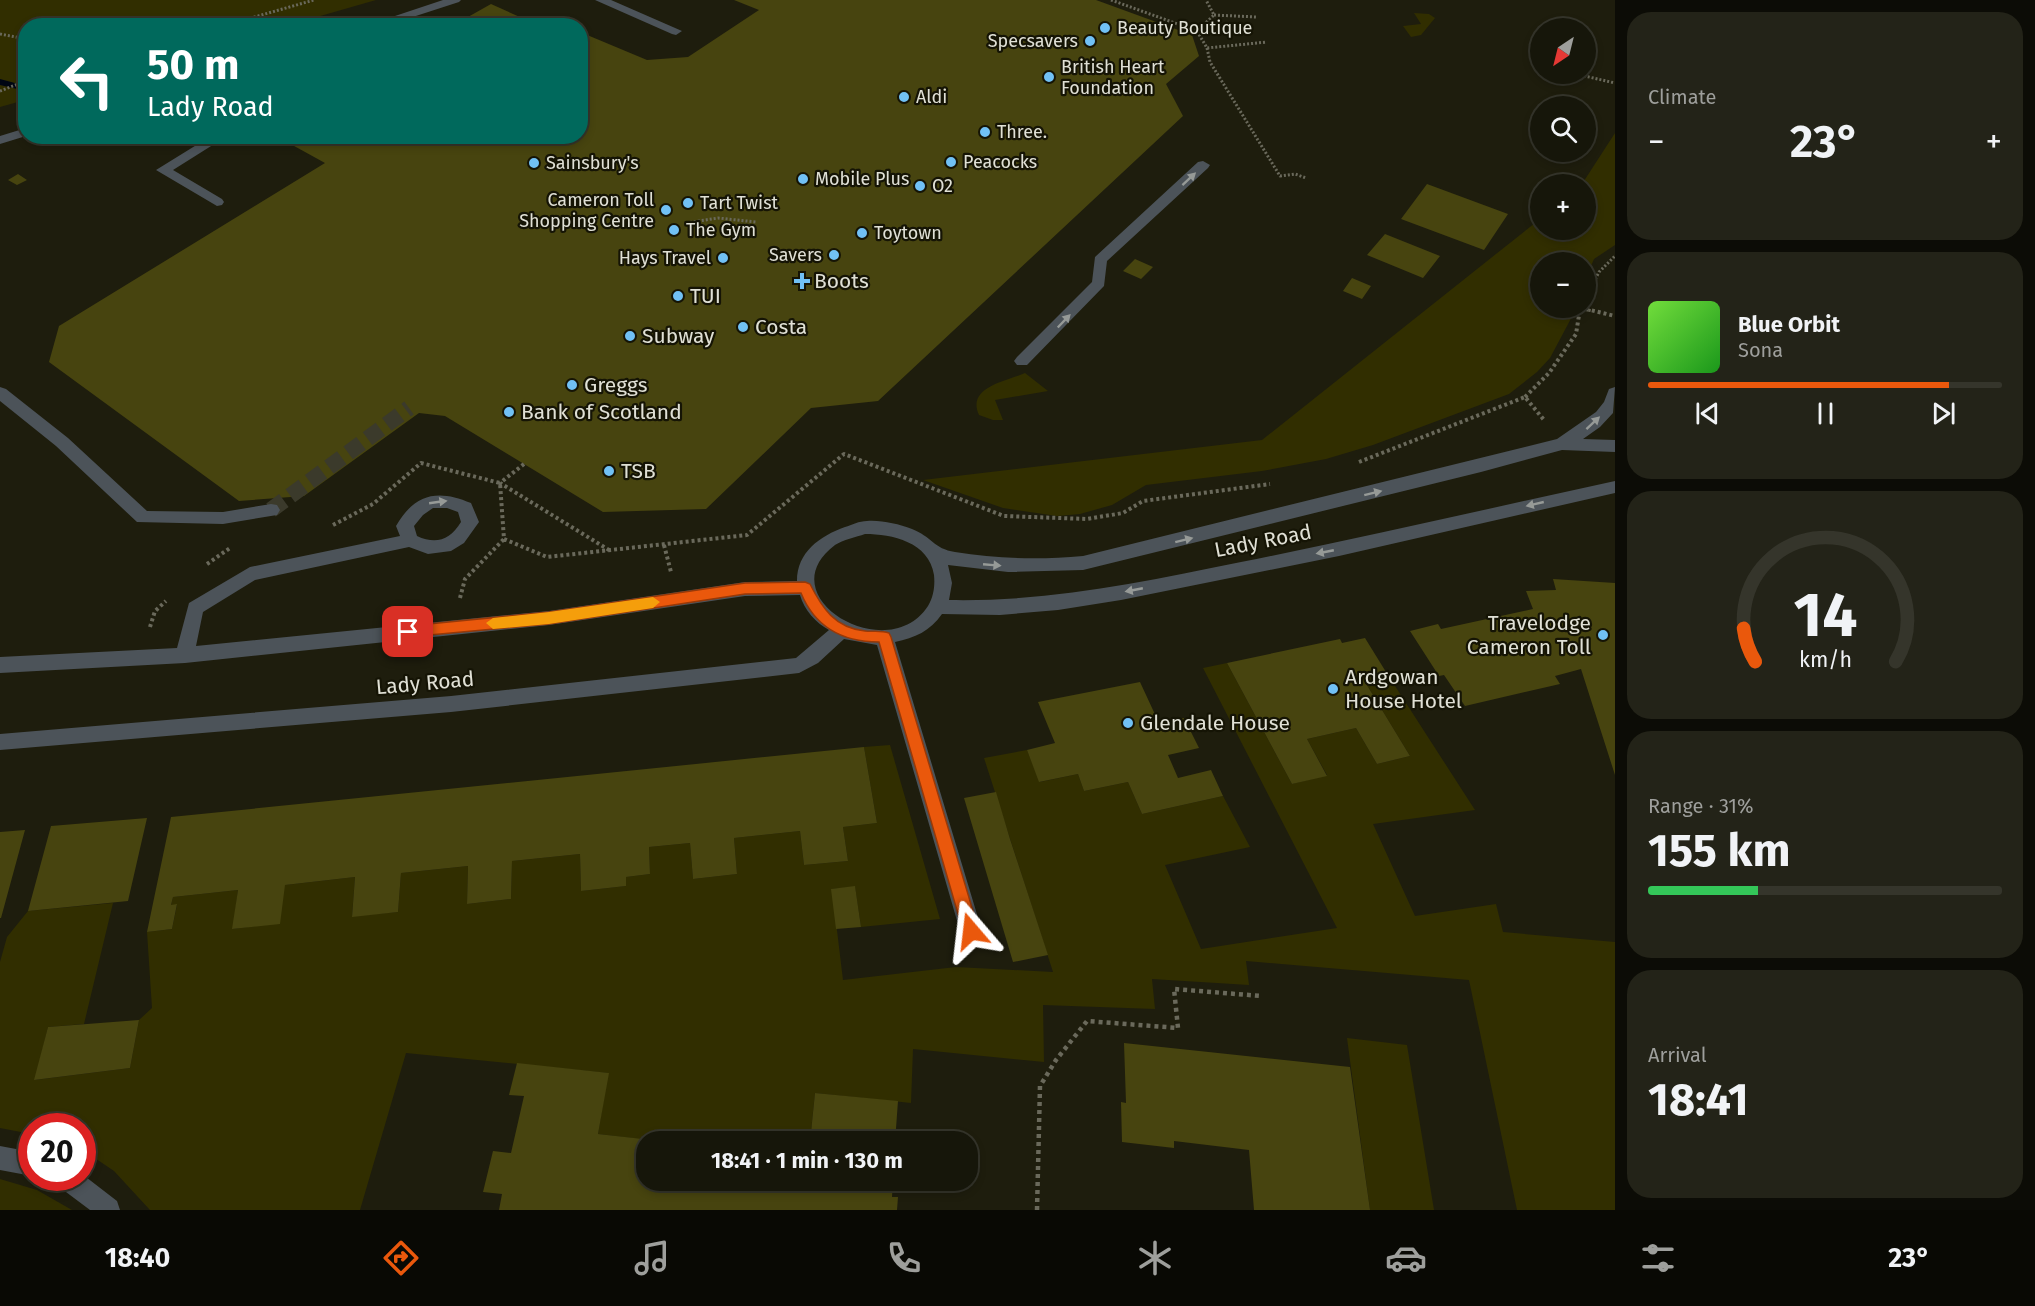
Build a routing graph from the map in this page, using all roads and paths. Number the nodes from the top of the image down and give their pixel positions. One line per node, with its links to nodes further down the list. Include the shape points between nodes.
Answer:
1 (314, 0): 8 (path)
2 (455, 0): 9 (street)
3 (601, 0): 10 (street)
4 (1111, 0): 11 (path)
5 (1206, 0): 6 (path)
6 (1214, 15): 7 (path); 11 (path)
7 (1256, 17)
8 (249, 18)
9 (397, 18)
10 (676, 31)
11 (1197, 32): 15 (path)
12 (0, 34): 13 (path)
13 (18, 37)
14 (1267, 42): 15 (path)
15 (1207, 48): 24 (path, via 1210,62 1280,177 1295,174)
16 (1596, 79): 17 (path)
17 (1615, 83)
18 (18, 84): 19 (path)
19 (0, 91)
20 (18, 134): 21 (street)
21 (0, 140)
22 (206, 145): 25 (street, via 163,170)
23 (1203, 165): 31 (street, one-way to 23, via 1099,283 1100,260)
24 (1306, 178)
25 (217, 202)
26 (756, 222): 27 (path, via 718,218)
27 (686, 223)
28 (1615, 256): 29 (path)
29 (1596, 278)
30 (1615, 315): 34 (path, via 1580,308 1576,334 1549,373)
31 (1022, 361)
32 (0, 393): 41 (street, via 62,442 143,517 223,518)
33 (1615, 393): 35 (street, Lady Road, one-way to 33, via 1590,427 1613,403)
34 (1525, 397)
35 (1562, 444): 36 (street, Lady Road); 45 (street, Lady Road, one-way to 35, via 975,564 1020,567 1106,559)
36 (1615, 446)
37 (524, 464): 44 (path, via 500,483)
38 (1615, 476): 40 (street, Lady Road)
39 (1615, 487): 40 (street, Lady Road)
40 (1592, 491): 48 (street, Lady Road, one-way to 48, via 1339,549 1121,593 1000,608)
41 (271, 510)
42 (504, 539): 46 (path)
43 (410, 540): 51 (street, via 250,574 195,608)
44 (610, 551)
45 (934, 555): 47 (street, Lady Road, via 918,540 895,530 849,530 814,552 805,575); 48 (street, via 944,575 943,597)
46 (465, 579)
47 (805, 588): 49 (street, via 821,616); 51 (street, via 745,589 549,618)
48 (938, 607): 50 (street, via 910,631)
49 (841, 630): 50 (street); 53 (street, Lady Road, via 799,664 451,704)
50 (884, 637): 54 (street)
51 (185, 655): 52 (street)
52 (0, 665)
53 (0, 742)
54 (971, 931)
55 (1261, 996): 60 (path, via 1174,989 1178,1028 1087,1021 1040,1086)
56 (0, 1158): 57 (street)
57 (18, 1161)
58 (87, 1191): 59 (street)
59 (108, 1210)
60 (1037, 1210)

